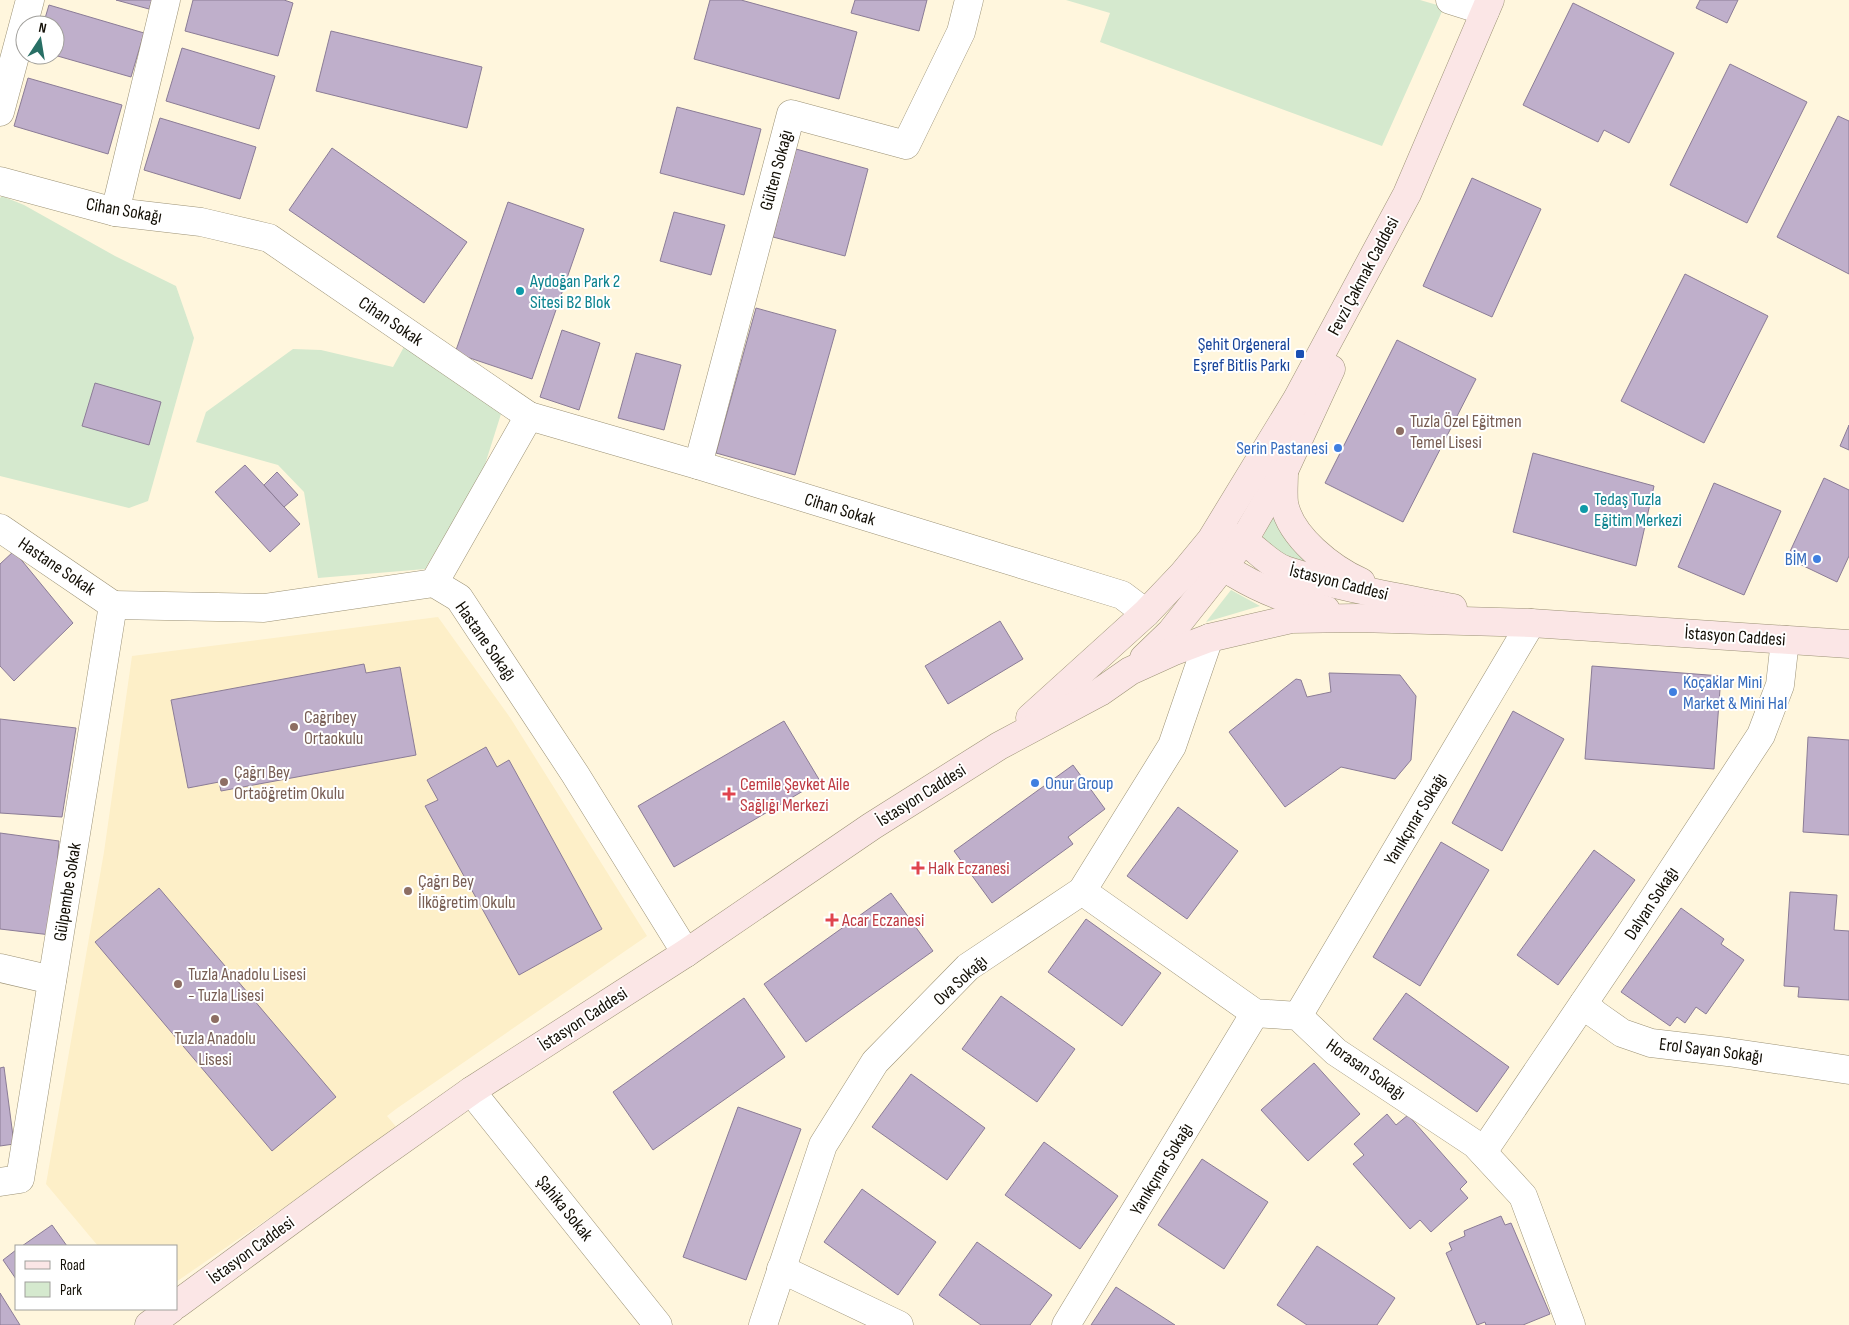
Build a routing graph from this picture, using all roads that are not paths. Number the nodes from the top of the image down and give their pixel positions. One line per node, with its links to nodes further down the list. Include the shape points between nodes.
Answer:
1 (30, 0): 6 (street)
2 (166, 0): 9 (street)
3 (970, 0): 12 (street, Gülten Sokağı, via 961,32 906,144 791,114)
4 (1450, 0): 5 (street)
5 (1488, 5): 8 (street, Fevzi Çakmak Caddesi)
6 (0, 112)
7 (0, 181): 9 (street, Cihan Sokağı)
8 (1407, 194): 13 (street); 15 (street, Fevzi Çakmak Caddesi, via 1297,399)
9 (115, 212): 10 (street, Cihan Sokağı, via 201,222)
10 (250, 233): 11 (street, Cihan Sokak, via 269,238)
11 (529, 416): 12 (street, Cihan Sokak); 18 (street)
12 (698, 465): 21 (street, Cihan Sokak, via 1122,595)
13 (1284, 472): 16 (street); 19 (street, via 1284,504 1304,540 1348,576)
14 (0, 528): 20 (street, Hastane Sokak)
15 (1211, 540): 16 (street, via 1225,535); 17 (street, via 1214,560); 21 (street, İstasyon Caddesi)
16 (1244, 540): 17 (street); 19 (street, İstasyon Caddesi, via 1282,569 1320,581)
17 (1223, 566): 22 (street, via 1288,600); 27 (street, via 1172,632)
18 (434, 583): 20 (street, via 264,608); 30 (street, Hastane Sokağı, via 459,598 575,774)
19 (1394, 596): 23 (street, İstasyon Caddesi)
20 (114, 605): 32 (street, Gülpembe Sokak)
21 (1146, 614): 28 (street, İstasyon Caddesi)
22 (1357, 618): 23 (street, İstasyon Caddesi); 24 (street, İstasyon Caddesi, via 1291,619)
23 (1531, 622): 25 (street, İstasyon Caddesi); 35 (street, Yanıkçınar Sokağı)
24 (1209, 638): 27 (street, İstasyon Caddesi); 29 (street, Ova Sokağı, via 1172,746)
25 (1785, 640): 26 (street, İstasyon Caddesi); 33 (street, Dalyan Sokağı, via 1780,685 1761,735)
26 (1849, 644)
27 (1130, 671): 28 (street, İstasyon Caddesi, via 1100,692)
28 (999, 746): 30 (street, İstasyon Caddesi, via 872,826)
29 (1082, 891): 34 (street); 40 (street, Ova Sokağı, via 968,967 875,1062 823,1145)
30 (686, 953): 37 (street, İstasyon Caddesi)
31 (0, 968): 32 (street)
32 (52, 980): 39 (street, Gülpembe Sokak)
33 (1584, 1003): 36 (street, Erol Sayan Sokağı, via 1622,1032 1651,1043); 38 (street, Dalyan Sokağı)
34 (1255, 1013): 35 (street); 47 (street, Yanıkçınar Sokağı)
35 (1298, 1016): 38 (street, Horasan Sokağı, via 1336,1052)
36 (1849, 1070)
37 (471, 1091): 41 (street, İstasyon Caddesi); 44 (street, Şahika Sokak)
38 (1484, 1152): 48 (street, Horasan Sokağı, via 1523,1196)
39 (10, 1180)
40 (782, 1269): 45 (street, Ova Sokağı); 46 (street)
41 (178, 1304)
42 (170, 1310): 43 (street)
43 (148, 1325)
44 (658, 1325)
45 (763, 1325)
46 (899, 1325)
47 (1066, 1325)
48 (1571, 1325)

